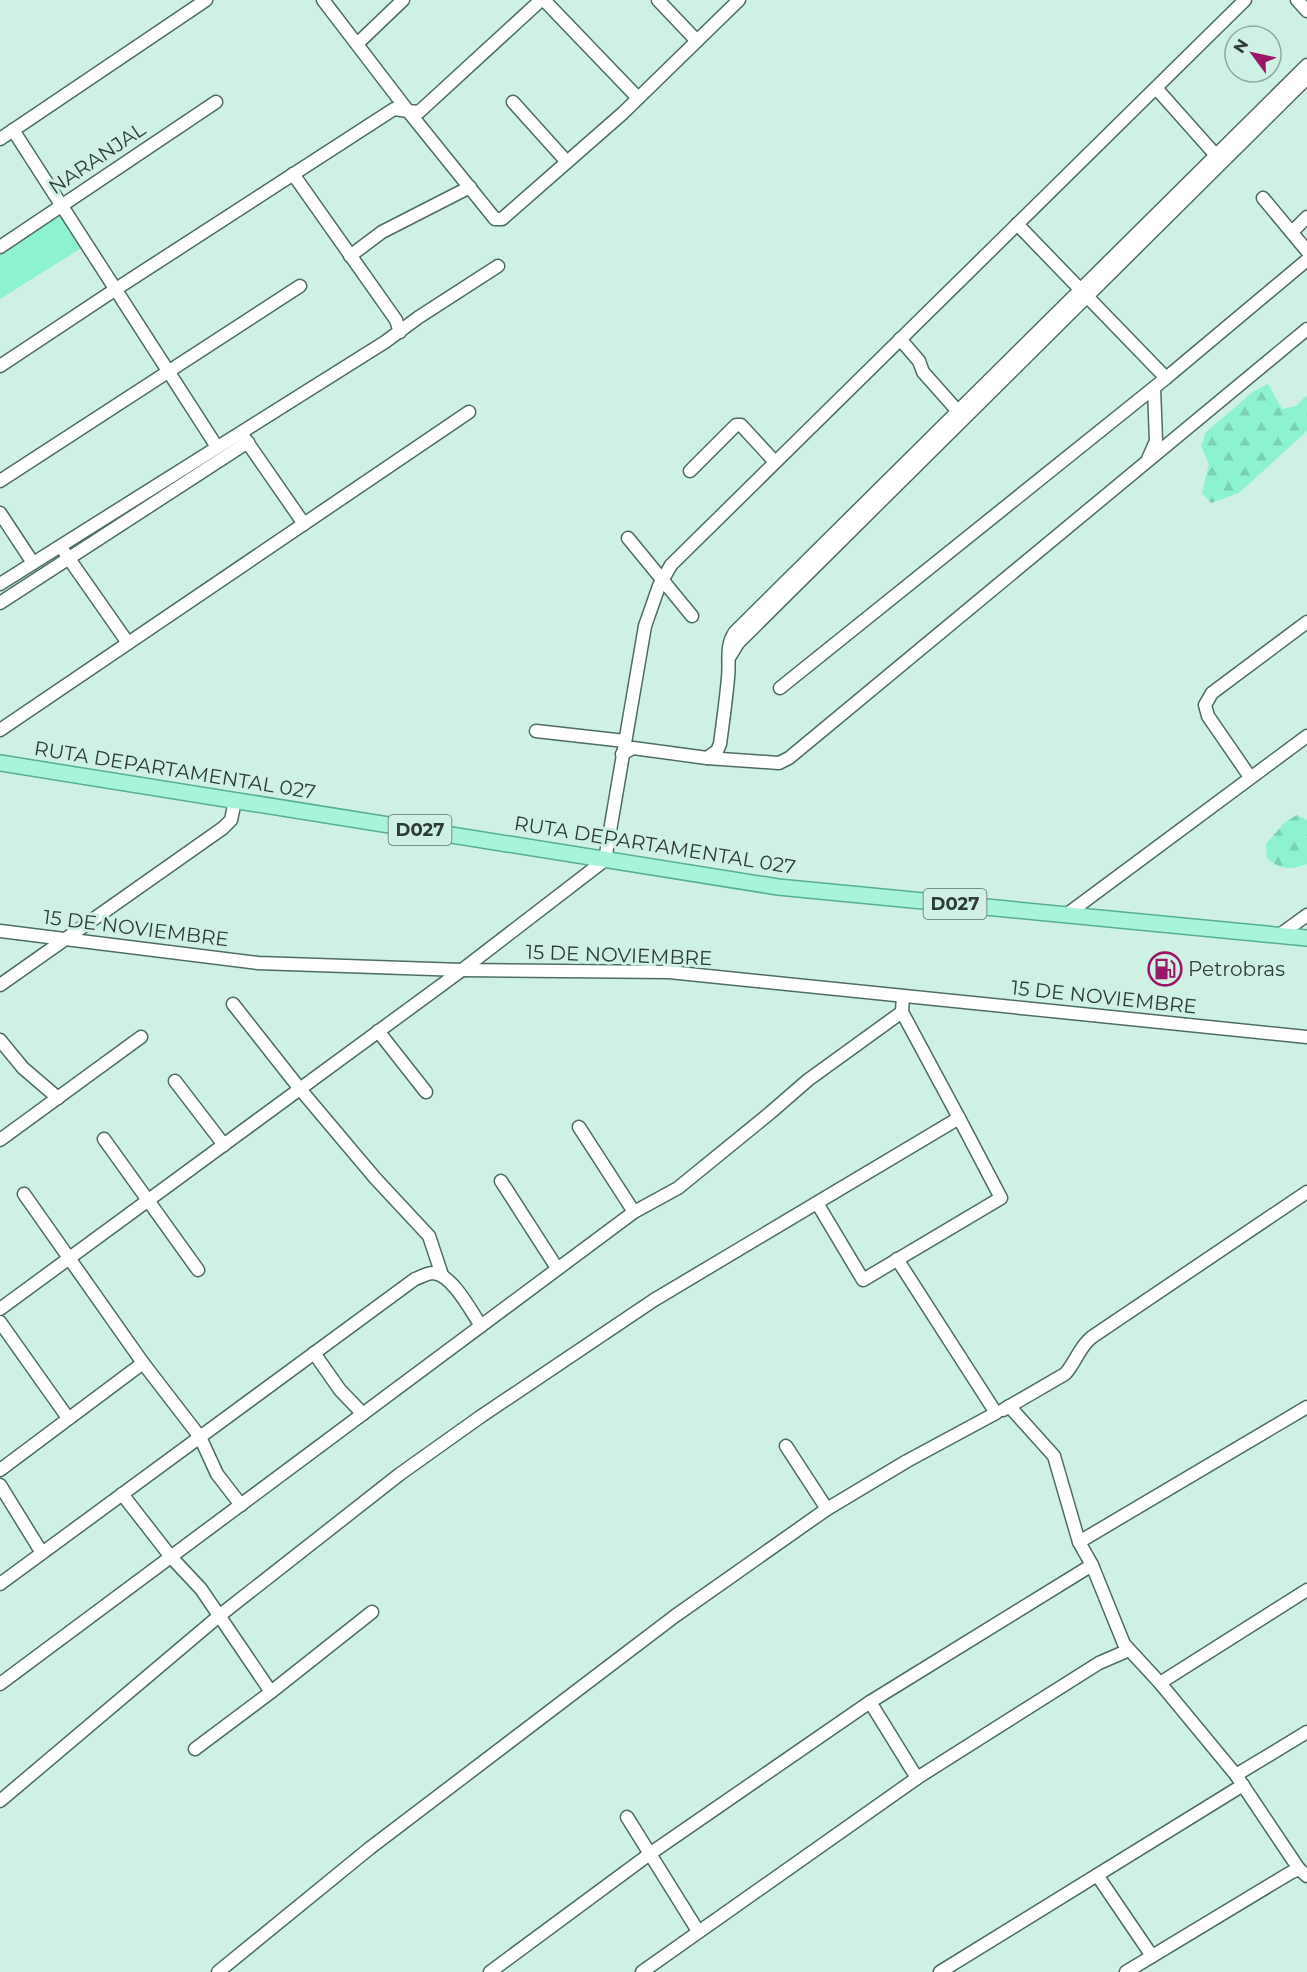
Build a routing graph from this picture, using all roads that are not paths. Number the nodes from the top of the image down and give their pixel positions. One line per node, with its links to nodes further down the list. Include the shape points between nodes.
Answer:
1 (206, 0): 19 (street)
2 (323, 0): 11 (street)
3 (403, 0): 11 (street)
4 (542, 0): 15 (street); 18 (street, via 419,112)
5 (658, 0): 10 (street)
6 (739, 0): 10 (street)
7 (1245, 0): 14 (street)
8 (1297, 0): 9 (street)
9 (1307, 11)
10 (697, 41): 15 (street)
11 (357, 44): 18 (street)
12 (1307, 65): 21 (street)
13 (1307, 78): 21 (street)
14 (1156, 88): 21 (street); 28 (street)
15 (638, 98): 22 (street)
16 (216, 102): 26 (street, NARANJAL)
17 (513, 102): 22 (street)
18 (408, 111): 23 (street, via 394,109); 24 (street)
19 (13, 130): 20 (street); 26 (street)
20 (0, 139)
21 (1219, 158): 37 (street)
22 (567, 162): 24 (street, via 502,219 495,219)
23 (293, 174): 32 (street); 36 (street)
24 (470, 188): 32 (street, via 382,232)
25 (1263, 198): 29 (street)
26 (62, 204): 30 (street, NARANJAL); 36 (street)
27 (1307, 217): 29 (street)
28 (1017, 224): 37 (street); 40 (street)
29 (1292, 232): 31 (street)
30 (0, 247)
31 (1307, 251)
32 (350, 256): 39 (street, via 396,320)
33 (1307, 260): 43 (street)
34 (498, 266): 39 (street)
35 (300, 286): 42 (street)
36 (116, 289): 41 (street); 42 (street)
37 (1083, 293): 43 (street); 46 (street)
38 (1307, 329): 50 (street)
39 (400, 332): 47 (street)
40 (900, 339): 46 (street); 49 (street)
41 (0, 366)
42 (168, 372): 48 (street); 52 (street)
43 (1166, 378): 44 (street)
44 (1154, 388): 50 (street, via 1156,441); 65 (street)
45 (469, 412): 54 (street)
46 (961, 415): 71 (street, via 732,650 720,744)
47 (244, 437): 48 (street); 54 (street); 57 (street)
48 (217, 447): 56 (street)
49 (775, 462): 51 (street, via 741,425 736,425); 59 (street, via 671,564)
50 (1140, 469): 71 (street, via 789,758 779,763)
51 (690, 471)
52 (0, 481)
53 (0, 513): 58 (street)
54 (304, 524): 64 (street)
55 (628, 538): 59 (street)
56 (59, 546): 57 (street); 58 (street)
57 (68, 558): 61 (street); 64 (street)
58 (33, 563): 60 (street)
59 (663, 578): 62 (street); 69 (street, via 645,626)
60 (0, 584)
61 (0, 603)
62 (692, 616)
63 (1307, 622): 73 (street, via 1212,693 1205,705 1208,716)
64 (128, 643): 66 (street)
65 (780, 688)
66 (0, 730)
67 (536, 731): 69 (street)
68 (1307, 736): 73 (street)
69 (625, 741): 70 (street)
70 (622, 754): 71 (street, via 633,748); 75 (street)
71 (707, 758)
72 (0, 763): 74 (main road, RUTA DEPARTAMENTAL 027 / D027)
73 (1250, 777): 76 (street)
74 (235, 801): 75 (main road, RUTA DEPARTAMENTAL 027 / D027); 81 (street, via 231,820 223,828)
75 (605, 860): 76 (main road, RUTA DEPARTAMENTAL 027 / D027, via 778,887); 82 (street)
76 (1066, 915): 79 (main road, RUTA DEPARTAMENTAL 027 / D027)
77 (1307, 915): 79 (street)
78 (0, 931): 81 (street, 15 DE NOVIEMBRE)
79 (1278, 936): 80 (main road, RUTA DEPARTAMENTAL 027 / D027)
80 (1307, 938)
81 (66, 939): 82 (street, 15 DE NOVIEMBRE, via 258,963); 83 (street)
82 (462, 970): 84 (street, 15 DE NOVIEMBRE, via 669,972); 87 (street)
83 (0, 985)
84 (903, 996): 86 (street); 89 (street, 15 DE NOVIEMBRE)
85 (233, 1004): 92 (street)
86 (902, 1012): 95 (street); 105 (street, via 808,1080 678,1188)
87 (378, 1031): 92 (street); 93 (street)
88 (141, 1037): 94 (street)
89 (1307, 1037)
90 (0, 1040): 94 (street, via 23,1068)
91 (175, 1081): 99 (street)
92 (300, 1089): 99 (street); 110 (street, via 429,1236)
93 (426, 1092)
94 (58, 1098): 98 (street)
95 (960, 1118): 104 (street); 107 (street, via 1001,1198)
96 (579, 1126): 105 (street)
97 (104, 1139): 103 (street)
98 (0, 1140)
99 (224, 1145): 103 (street)
100 (501, 1181): 108 (street)
101 (1307, 1192): 116 (street, via 1092,1337 1083,1344 1065,1374)
102 (24, 1194): 106 (street)
103 (148, 1200): 106 (street); 109 (street)
104 (817, 1203): 107 (street, via 863,1280); 135 (street, via 654,1300 480,1417 400,1474)
105 (634, 1212): 108 (street)
106 (69, 1258): 111 (street); 115 (street)
107 (897, 1259): 118 (street)
108 (557, 1268): 113 (street)
109 (198, 1270)
110 (442, 1275): 113 (street); 114 (street, via 431,1272 415,1279)
111 (0, 1309)
112 (0, 1322): 120 (street)
113 (481, 1326): 119 (street)
114 (314, 1353): 119 (street); 121 (street)
115 (143, 1363): 120 (street); 121 (street)
116 (1009, 1406): 118 (street); 128 (street, via 1054,1456)
117 (1307, 1407): 128 (street)
118 (996, 1413): 127 (street)
119 (363, 1414): 126 (street)
120 (68, 1418): 123 (street)
121 (200, 1437): 125 (street); 126 (street, via 217,1474)
122 (786, 1446): 127 (street)
123 (0, 1470)
124 (0, 1485): 129 (street)
125 (122, 1494): 129 (street); 130 (street)
126 (241, 1505): 130 (street)
127 (828, 1509): 152 (street, via 675,1616 370,1848)
128 (1079, 1542): 131 (street)
129 (42, 1553): 132 (street)
130 (171, 1557): 135 (street, via 201,1589); 138 (street)
131 (1092, 1565): 136 (street); 140 (street)
132 (0, 1584)
133 (1307, 1590): 137 (street)
134 (372, 1612): 139 (street)
135 (219, 1616): 139 (street); 145 (street)
136 (1129, 1650): 137 (street); 143 (street, via 1099,1663)
137 (1160, 1683): 144 (street)
138 (0, 1684)
139 (271, 1692): 142 (street)
140 (870, 1702): 143 (street); 147 (street)
141 (1307, 1732): 144 (street)
142 (195, 1749)
143 (917, 1778): 150 (street)
144 (1239, 1780): 148 (street); 149 (street)
145 (0, 1801)
146 (627, 1817): 147 (street)
147 (651, 1853): 150 (street); 153 (street)
148 (1303, 1872): 151 (street, via 1290,1873)
149 (1097, 1875): 151 (street); 155 (street)
150 (698, 1931): 154 (street)
151 (1152, 1956): 156 (street)
152 (218, 1972)
153 (490, 1972)
154 (642, 1972)
155 (940, 1972)
156 (1126, 1972)

